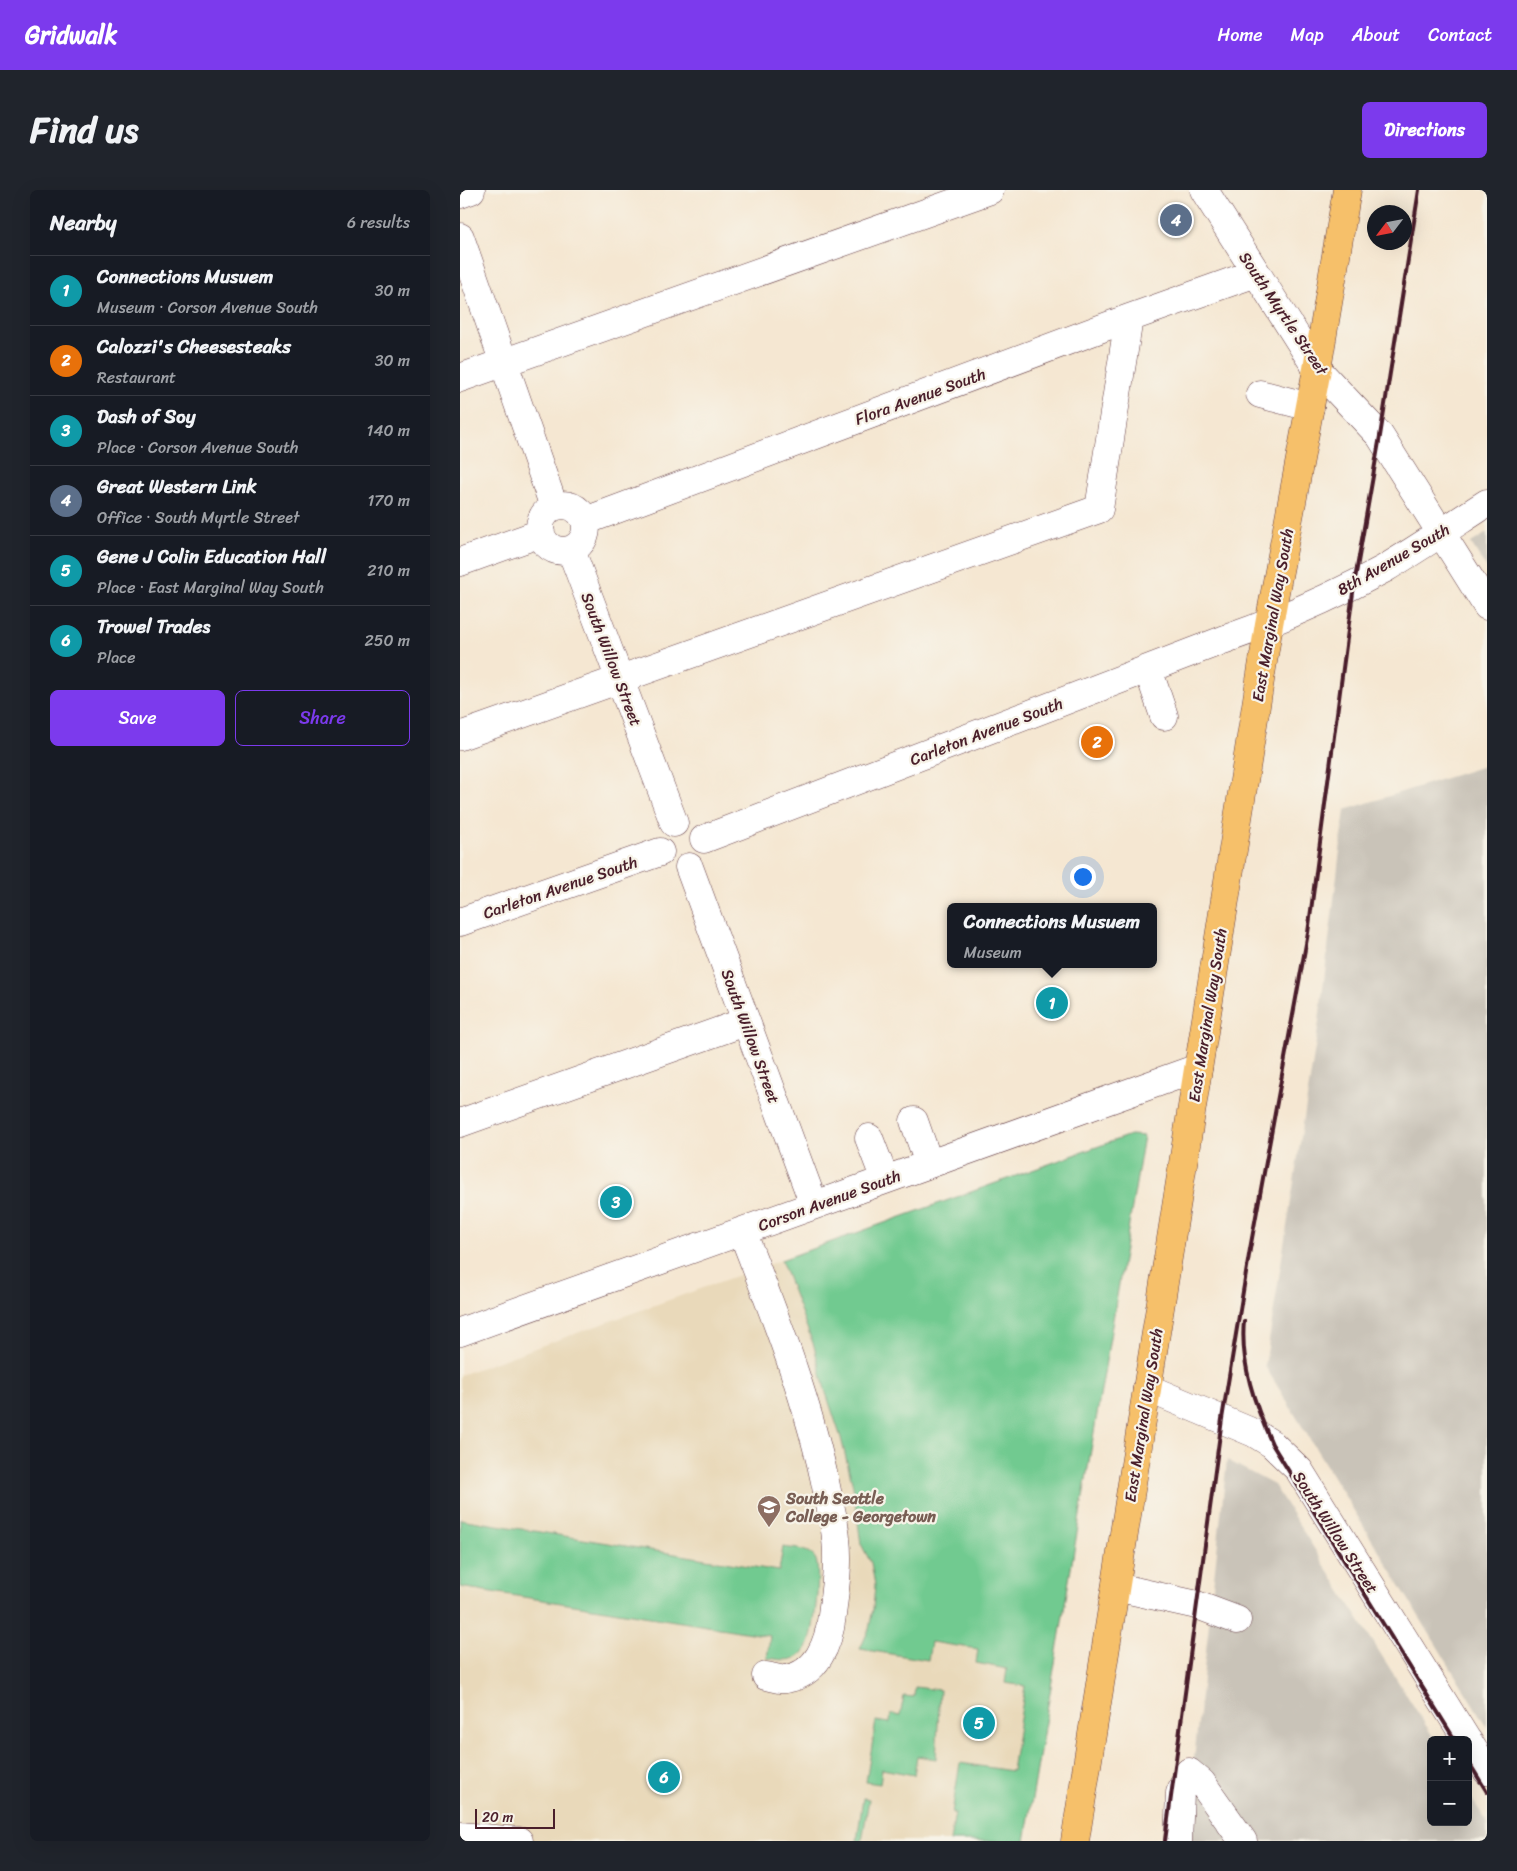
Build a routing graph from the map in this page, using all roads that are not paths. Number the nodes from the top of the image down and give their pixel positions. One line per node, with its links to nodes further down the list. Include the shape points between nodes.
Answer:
1 (471, 190): 5 (street)
2 (990, 190): 9 (street)
3 (1204, 190): 7 (street, South Myrtle Street)
4 (1347, 190): 10 (main road, East Marginal Way South)
5 (460, 194)
6 (460, 238): 9 (street)
7 (1256, 273): 8 (street, Flora Avenue South); 10 (street, South Myrtle Street)
8 (1129, 318): 16 (street, Flora Avenue South); 24 (street, via 1099,509)
9 (505, 362): 11 (street); 15 (street)
10 (1317, 369): 13 (main road, East Marginal Way South); 17 (street, South Myrtle Street, via 1380,436)
11 (460, 378)
12 (1260, 394): 13 (street)
13 (1310, 406): 22 (main road, East Marginal Way South)
14 (1487, 503): 17 (street, 8th Avenue South)
15 (554, 507): 16 (street, via 576,508); 18 (street, via 541,520)
16 (585, 520): 19 (street, via 585,537)
17 (1441, 532): 21 (street, South Myrtle Street); 22 (street, 8th Avenue South, via 1354,585)
18 (540, 533): 19 (street, via 549,547); 20 (street)
19 (571, 550): 24 (street, South Willow Street)
20 (460, 562)
21 (1486, 603)
22 (1269, 624): 23 (street, Carleton Avenue South); 33 (main road, East Marginal Way South)
23 (1148, 669): 25 (street); 28 (street, Carleton Avenue South)
24 (619, 679): 26 (street); 27 (street, South Willow Street)
25 (1164, 716)
26 (460, 736)
27 (674, 823): 28 (street, via 692,824); 29 (street, via 663,831 658,847)
28 (704, 839): 30 (street, via 703,855)
29 (660, 852): 30 (street, via 672,866); 31 (street, Carleton Avenue South)
30 (690, 867): 32 (street, South Willow Street)
31 (460, 922)
32 (745, 1022): 35 (street); 39 (street, South Willow Street)
33 (1198, 1068): 37 (street, Corson Avenue South); 42 (main road, East Marginal Way South)
34 (914, 1121): 37 (street)
35 (460, 1123)
36 (869, 1138): 38 (street)
37 (929, 1164): 38 (street, Corson Avenue South)
38 (884, 1180): 39 (street, Corson Avenue South)
39 (814, 1205): 40 (street, Corson Avenue South)
40 (742, 1231): 41 (street, Corson Avenue South); 45 (street, via 801,1392 820,1457 836,1538 837,1569 825,1648 814,1664 800,1675 784,1679)
41 (460, 1332)
42 (1147, 1388): 43 (main road, East Marginal Way South); 46 (street, South Willow Street, via 1254,1433 1272,1444 1298,1470)
43 (1116, 1587): 44 (street, via 1197,1605); 52 (main road, East Marginal Way South)
44 (1236, 1620)
45 (766, 1676)
46 (1465, 1736)
47 (1472, 1747): 48 (street, South Willow Street)
48 (1487, 1771)
49 (460, 1836): 50 (street)
50 (511, 1841): 51 (street)
51 (519, 1841)
52 (1076, 1841)
53 (1178, 1841): 54 (street, via 1180,1792 1189,1772 1202,1783)
54 (1243, 1841)

